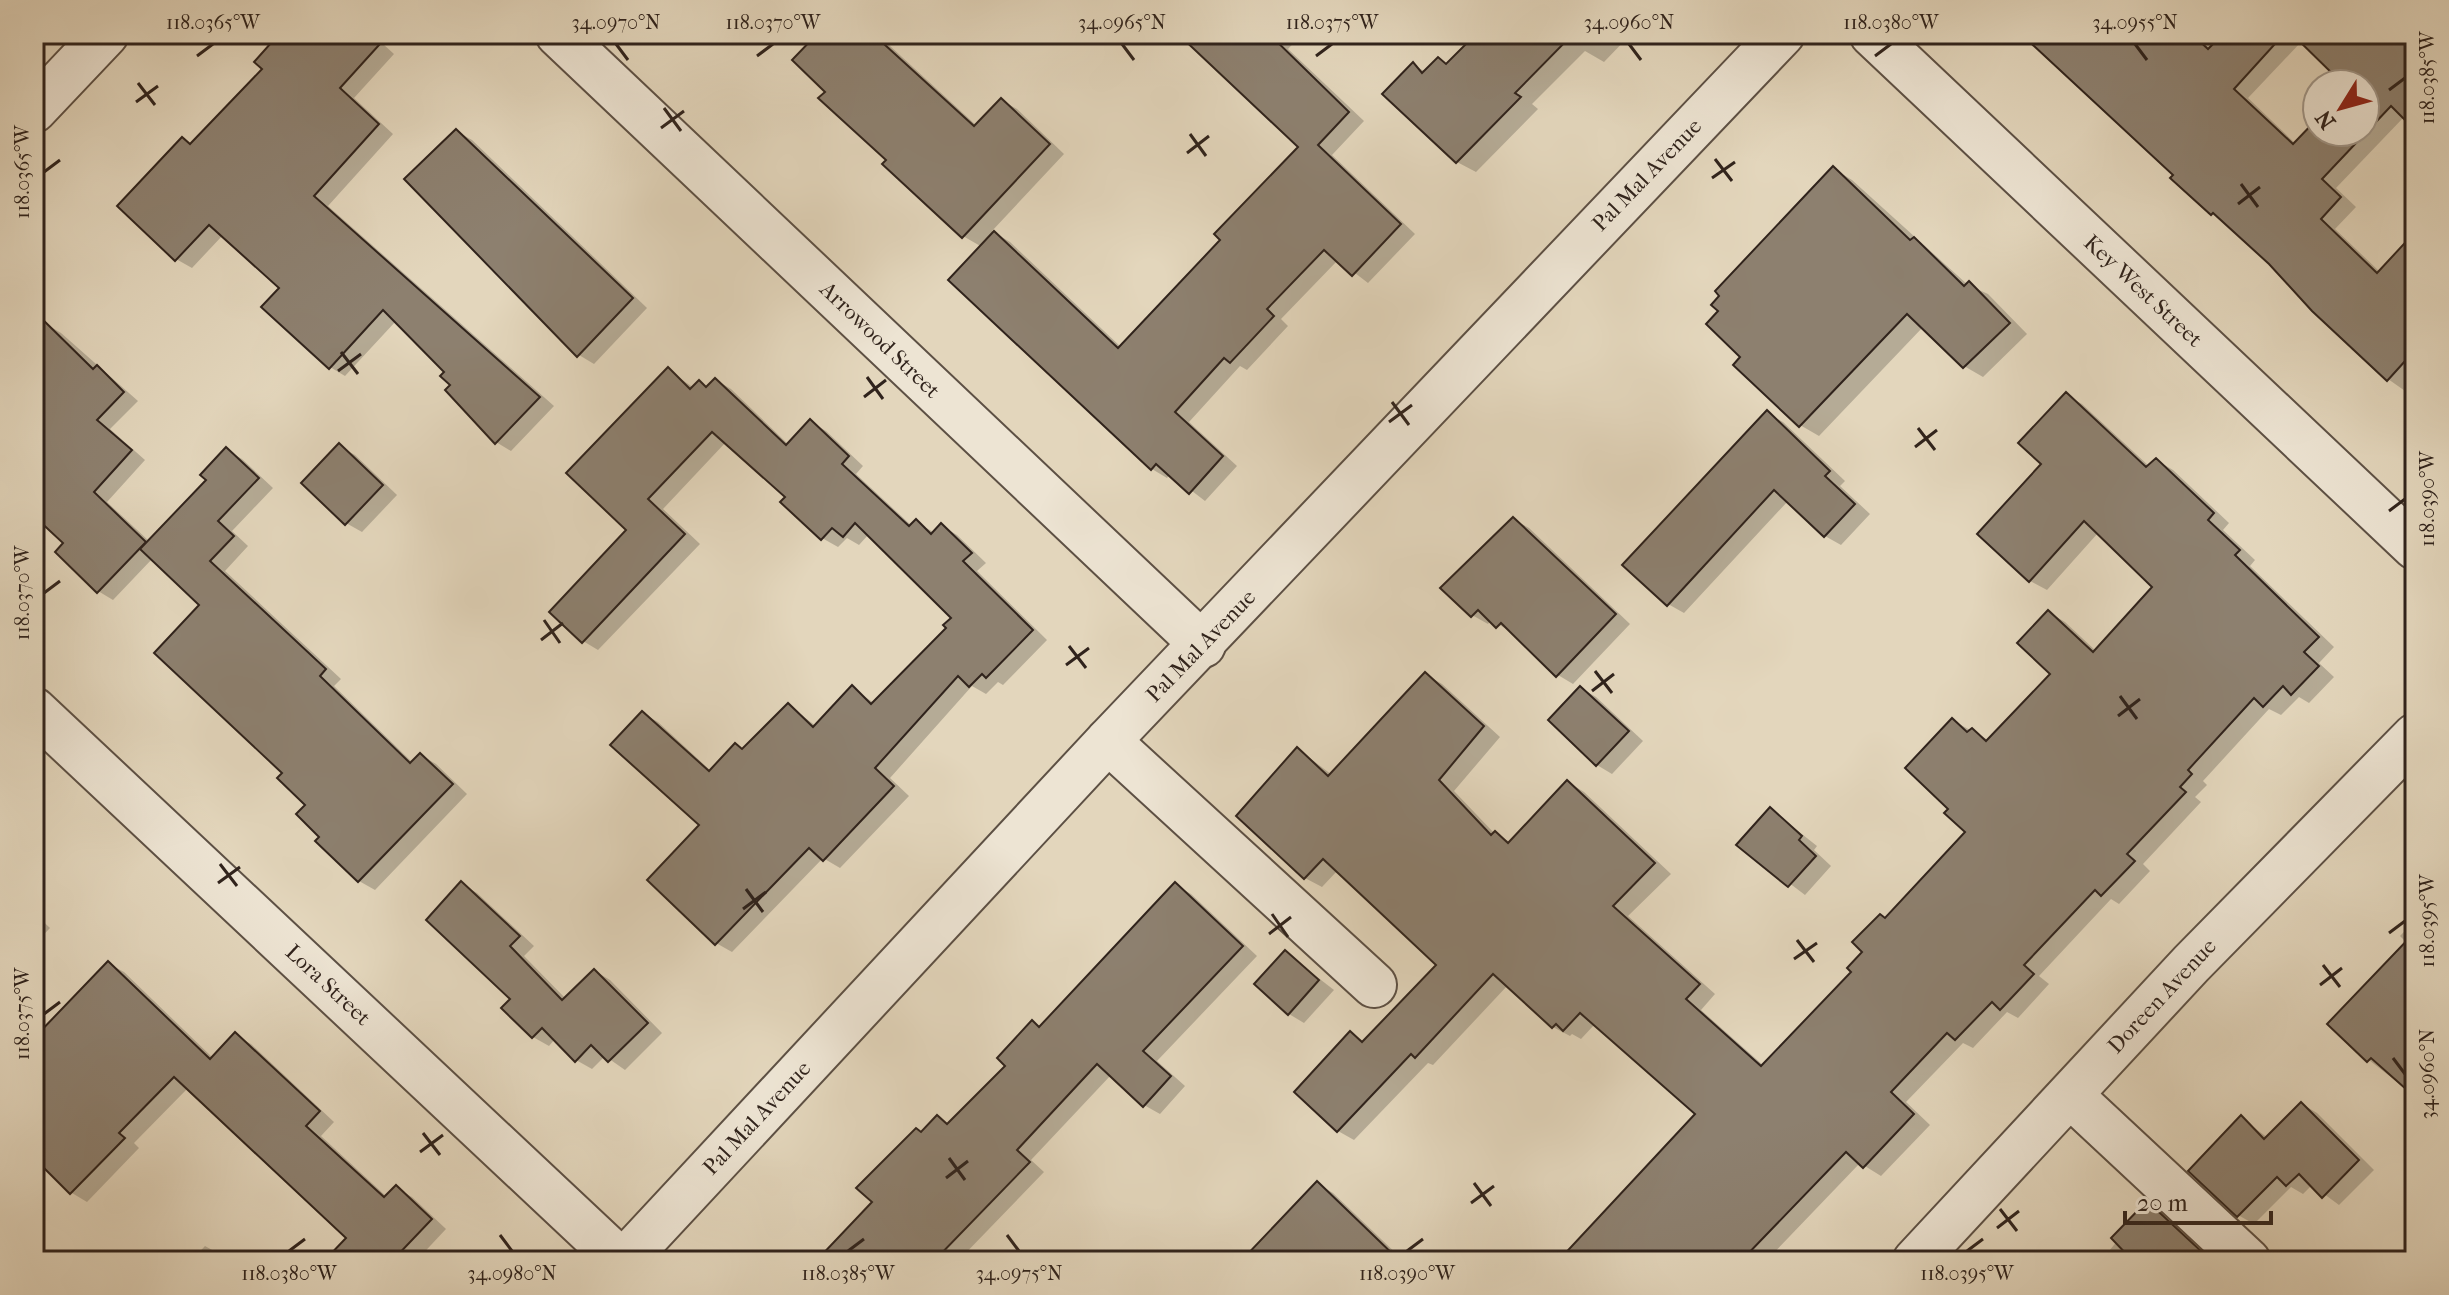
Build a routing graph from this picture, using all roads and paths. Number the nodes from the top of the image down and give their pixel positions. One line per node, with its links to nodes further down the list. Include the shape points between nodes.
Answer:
1 (106, 34): 5 (street)
2 (558, 34): 7 (street, Arrowood Street)
3 (1782, 34): 7 (street, Pal Mal Avenue)
4 (1872, 34): 6 (street, Key West Street)
5 (34, 110)
6 (2415, 547)
7 (1203, 645): 10 (street, Pal Mal Avenue)
8 (34, 710): 13 (street, Lora Street)
9 (2415, 736): 12 (street, Doreen Avenue)
10 (1108, 741): 11 (street); 13 (street, Pal Mal Avenue)
11 (1374, 985)
12 (2070, 1095): 14 (street, Doreen Avenue); 15 (street)
13 (622, 1261)
14 (1915, 1261)
15 (2248, 1261)

